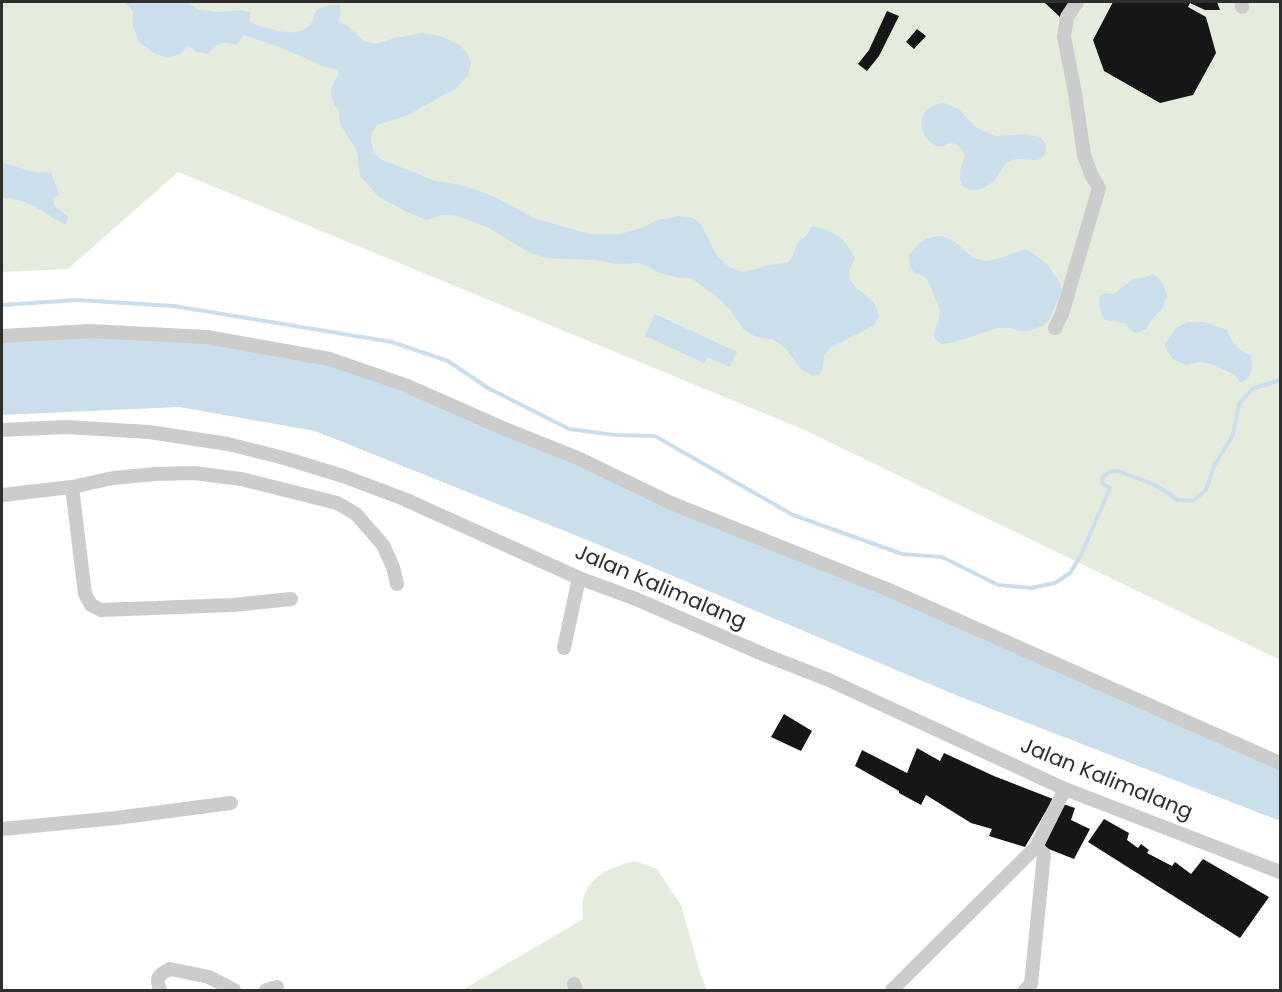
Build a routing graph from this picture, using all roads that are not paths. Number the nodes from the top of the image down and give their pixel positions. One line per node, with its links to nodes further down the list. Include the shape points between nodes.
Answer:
1 (1077, 2): 2 (street, via 1067,17 1064,37 1084,155 1099,188)
2 (1055, 328)
3 (2, 336): 11 (street, via 90,331 207,337 330,359 405,385 580,459 671,503 889,590)
4 (2, 430): 7 (street, Jalan Kalimalang, via 66,427 149,432 228,444 284,458 404,499)
5 (72, 487): 6 (street); 8 (street, via 114,478 194,473 241,479 337,503 356,514 383,545); 9 (street, via 85,594 101,610)
6 (2, 495)
7 (579, 578): 10 (street); 12 (street, Jalan Kalimalang, via 829,680)
8 (397, 584)
9 (291, 599)
10 (564, 648)
11 (1281, 763)
12 (1065, 789): 15 (street); 16 (street, Jalan Kalimalang)
13 (231, 803): 14 (street)
14 (2, 829)
15 (1036, 847): 19 (street); 20 (street, via 1044,854 1031,984)
16 (1281, 872)
17 (160, 990): 18 (street, via 159,975 170,969 209,977)
18 (234, 990)
19 (892, 990)
20 (1025, 990)

